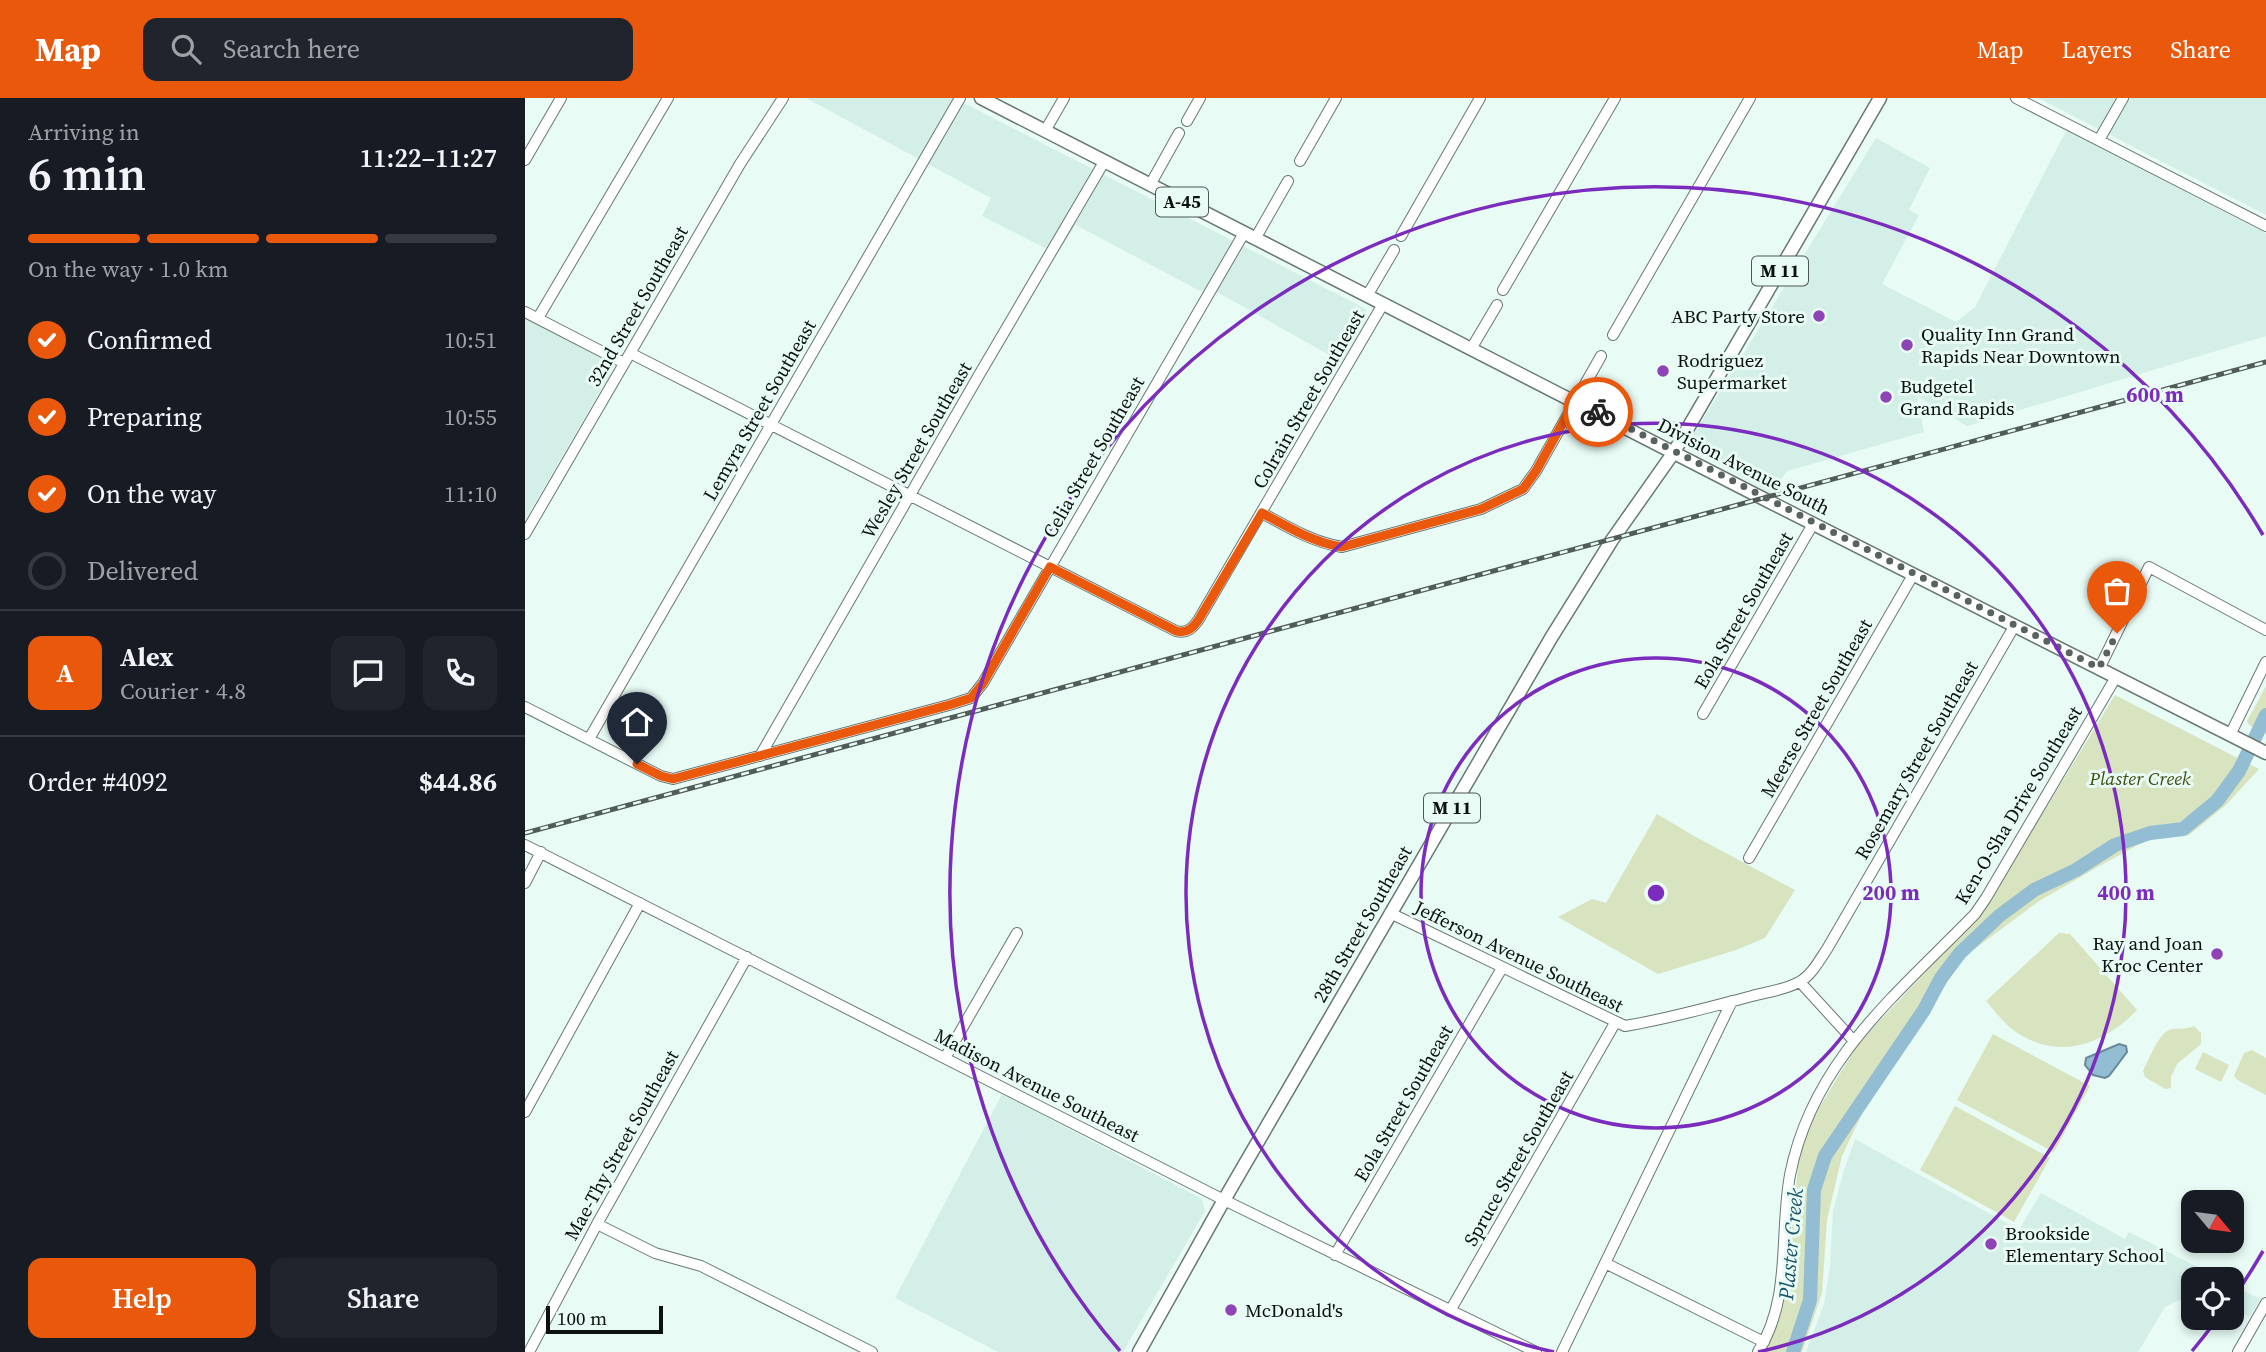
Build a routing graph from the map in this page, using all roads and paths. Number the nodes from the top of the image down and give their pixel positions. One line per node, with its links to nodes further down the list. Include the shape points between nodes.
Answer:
1 (561, 98): 19 (street)
2 (668, 98): 33 (street)
3 (783, 98): 36 (street, 32nd Street Southeast)
4 (960, 98): 40 (street, Lemyra Street Southeast)
5 (981, 98): 16 (main road, Division Avenue South / A-45)
6 (1064, 98): 16 (street)
7 (1200, 98): 15 (street)
8 (1336, 98): 20 (street)
9 (1480, 98): 26 (street)
10 (1615, 98): 28 (street)
11 (1749, 98): 34 (street)
12 (1880, 98): 41 (main road, M 11)
13 (2016, 98): 18 (street)
14 (2123, 98): 18 (street)
15 (1187, 121)
16 (1045, 131): 21 (main road, Division Avenue South / A-45)
17 (1179, 133): 23 (street)
18 (2099, 140): 24 (street)
19 (525, 160)
20 (1300, 161)
21 (1104, 162): 23 (main road, Division Avenue South / A-45); 42 (street, Wesley Street Southeast)
22 (1288, 181): 25 (street, Celia Street Southeast)
23 (1150, 185): 25 (main road, Division Avenue South / A-45)
24 (2266, 226)
25 (1250, 236): 29 (main road, Division Avenue South / A-45); 46 (street, Celia Street Southeast)
26 (1401, 236)
27 (1394, 250): 29 (street)
28 (1503, 290)
29 (1367, 296): 30 (main road, Division Avenue South / A-45)
30 (1383, 304): 35 (main road, Division Avenue South / A-45); 43 (street, Colrain Street Southeast)
31 (1497, 305): 35 (street)
32 (525, 312): 33 (street)
33 (538, 318): 38 (street)
34 (1613, 335)
35 (1471, 349): 39 (main road, Division Avenue South / A-45)
36 (630, 353): 38 (street, 32nd Street Southeast); 40 (street)
37 (1601, 356): 39 (street)
38 (624, 363): 45 (street, 32nd Street Southeast)
39 (1575, 401): 41 (main road, Division Avenue South / A-45); 43 (street, via 1523,489 1481,509 1342,547 1315,540)
40 (771, 424): 42 (street); 56 (street, Lemyra Street Southeast)
41 (1674, 452): 44 (main road, Division Avenue South); 64 (main road, 28th Street Southeast / M 11, via 1582,587)
42 (911, 495): 46 (street); 58 (street, Wesley Street Southeast)
43 (1262, 513): 46 (street, Colrain Street Southeast, via 1199,619 1185,632)
44 (1813, 524): 47 (main road, Division Avenue South); 54 (street, Eola Street Southeast)
45 (525, 534)
46 (1050, 567): 58 (street, Celia Street Southeast, via 971,698)
47 (1913, 575): 48 (main road, Division Avenue South); 61 (street, Meerse Street Southeast)
48 (2015, 625): 51 (main road, Division Avenue South); 68 (street, Rosemary Street Southeast, via 1826,950)
49 (2266, 631): 51 (street, via 2149,568)
50 (2266, 662): 55 (street)
51 (2099, 668): 52 (main road, Division Avenue South)
52 (2116, 677): 55 (main road, Division Avenue South); 71 (street, Ken-O-Sha Drive Southeast, via 1975,914)
53 (525, 707): 56 (street)
54 (1703, 714)
55 (2236, 737): 57 (main road, Division Avenue South)
56 (589, 739): 58 (street, via 673,779)
57 (2266, 753)
58 (760, 756)
59 (525, 845): 60 (street, Madison Avenue Southeast)
60 (541, 852): 62 (street); 63 (street, Madison Avenue Southeast)
61 (1749, 858)
62 (525, 883)
63 (640, 902): 66 (street, Madison Avenue Southeast); 73 (street)
64 (1390, 913): 67 (street, Jefferson Avenue Southeast); 74 (main road, 28th Street Southeast / M 11)
65 (1017, 933): 72 (street)
66 (747, 957): 72 (street, Madison Avenue Southeast); 75 (street, Mae-Thy Street Southeast)
67 (1502, 968): 70 (street, Jefferson Avenue Southeast); 76 (street, Eola Street Southeast)
68 (1800, 982): 69 (street, Jefferson Avenue Southeast); 71 (street)
69 (1732, 1001): 70 (street, Jefferson Avenue Southeast, via 1648,1022); 77 (street)
70 (1615, 1023): 79 (street, Spruce Street Southeast)
71 (1853, 1040): 81 (street, Ken-O-Sha Drive Southeast, via 1819,1092 1798,1145 1790,1177 1782,1283)
72 (945, 1058): 74 (street, Madison Avenue Southeast)
73 (525, 1112)
74 (1224, 1200): 76 (street, Madison Avenue Southeast); 84 (main road, 28th Street Southeast / M 11)
75 (597, 1224): 82 (street, Mae-Thy Street Southeast); 83 (street, via 655,1253 701,1266)
76 (1335, 1255): 79 (street, Madison Avenue Southeast)
77 (1605, 1263): 81 (street); 86 (street)
78 (2266, 1303): 80 (street)
79 (1450, 1311): 85 (street, Madison Avenue Southeast)
80 (2262, 1319): 88 (street)
81 (1764, 1342): 87 (street, Ken-O-Sha Drive Southeast)
82 (529, 1352)
83 (872, 1352)
84 (1139, 1352)
85 (1536, 1352)
86 (1562, 1352)
87 (1758, 1352)
88 (2238, 1352)

